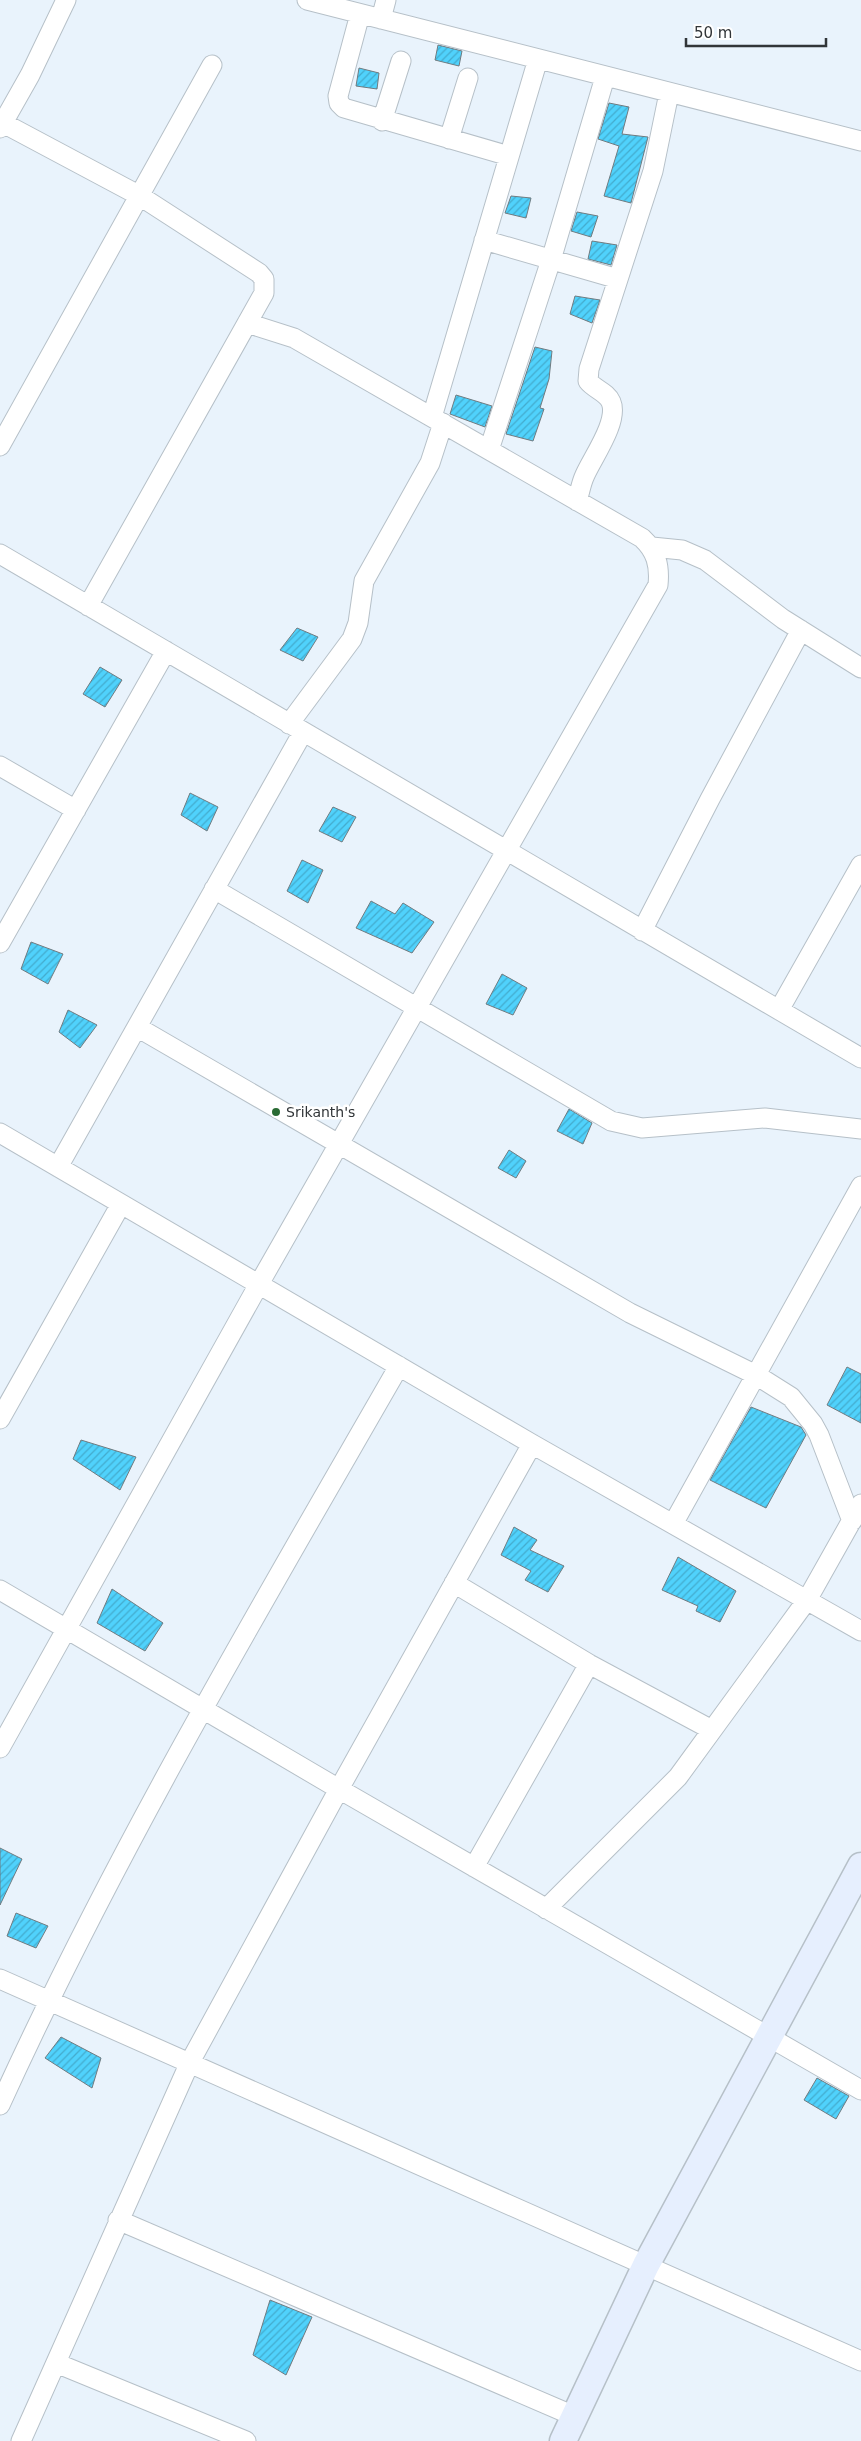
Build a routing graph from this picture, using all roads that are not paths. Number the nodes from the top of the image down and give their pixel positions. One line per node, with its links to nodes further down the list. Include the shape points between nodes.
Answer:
1 (66, 0): 13 (street)
2 (307, 0): 4 (street)
3 (386, 0): 5 (street)
4 (360, 14): 5 (street); 12 (street, via 338,96 339,103 350,111)
5 (381, 19): 6 (street)
6 (538, 60): 9 (street); 16 (street)
7 (401, 61): 12 (street)
8 (212, 65): 17 (street)
9 (605, 77): 11 (street); 19 (street)
10 (468, 78): 14 (street)
11 (669, 93): 15 (street); 20 (street, via 652,171)
12 (382, 121): 14 (street)
13 (2, 125): 17 (street)
14 (449, 139): 16 (street)
15 (861, 141)
16 (509, 156): 18 (street)
17 (140, 196): 21 (street, via 264,279 264,293); 23 (street)
18 (484, 240): 19 (street); 22 (street)
19 (551, 260): 20 (street); 24 (street)
20 (618, 279): 25 (street, via 587,377 590,384 611,402 612,415 585,474)
21 (247, 323): 22 (street, via 294,338); 28 (street)
22 (438, 420): 24 (street); 32 (street, via 430,463 364,581 358,623 352,639)
23 (0, 446)
24 (490, 450): 25 (street)
25 (577, 501): 26 (street)
26 (652, 547): 29 (street, via 682,550 694,555); 35 (street, via 659,567 655,594)
27 (0, 554): 28 (street)
28 (88, 606): 30 (street)
29 (801, 630): 31 (street); 38 (street)
30 (166, 651): 32 (street); 34 (street)
31 (861, 668)
32 (296, 728): 35 (street); 37 (street)
33 (0, 766): 34 (street)
34 (76, 810): 39 (street)
35 (506, 852): 38 (street); 40 (street)
36 (861, 865): 41 (street)
37 (214, 889): 40 (street); 42 (street)
38 (642, 931): 41 (street)
39 (0, 943)
40 (417, 1008): 44 (street, via 623,1125 642,1128 765,1118); 46 (street)
41 (779, 1010): 43 (street)
42 (137, 1027): 46 (street); 47 (street)
43 (861, 1058)
44 (861, 1129)
45 (0, 1133): 47 (street)
46 (339, 1144): 50 (street); 52 (street, via 630,1313)
47 (58, 1167): 49 (street)
48 (861, 1186): 52 (street)
49 (121, 1204): 50 (street); 53 (street)
50 (259, 1284): 51 (street); 61 (street)
51 (400, 1366): 54 (street); 64 (street)
52 (756, 1375): 56 (street, via 791,1398 813,1424); 57 (street)
53 (0, 1419)
54 (532, 1444): 57 (street); 58 (street)
55 (861, 1504): 56 (street)
56 (852, 1521): 60 (street)
57 (673, 1524): 60 (street)
58 (454, 1583): 63 (street); 67 (street)
59 (0, 1590): 61 (street)
60 (807, 1600): 62 (street); 65 (street)
61 (66, 1628): 64 (street); 66 (street)
62 (861, 1631)
63 (589, 1664): 65 (street); 69 (street)
64 (202, 1708): 67 (street); 72 (street)
65 (712, 1730): 70 (street, via 669,1788)
66 (0, 1748)
67 (339, 1789): 69 (street); 74 (street)
68 (861, 1866): 73 (main road)
69 (474, 1867): 70 (street)
70 (546, 1909): 73 (street)
71 (0, 1979): 72 (street)
72 (48, 2000): 74 (street); 76 (street)
73 (768, 2037): 75 (street); 78 (main road)
74 (190, 2062): 77 (street); 78 (street)
75 (861, 2090)
76 (0, 2105)
77 (118, 2220): 80 (street); 81 (street)
78 (646, 2265): 79 (street); 81 (main road)
79 (861, 2361)
80 (56, 2363): 82 (street); 83 (street)
81 (574, 2416): 84 (main road)
82 (21, 2441)
83 (246, 2441)
84 (563, 2441)

